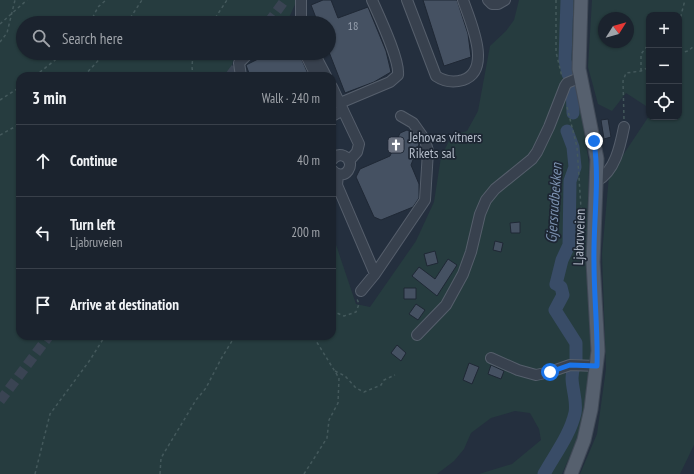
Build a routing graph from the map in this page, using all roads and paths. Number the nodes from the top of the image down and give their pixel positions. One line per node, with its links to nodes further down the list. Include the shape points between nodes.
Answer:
1 (15, 0): 16 (path)
2 (27, 0): 16 (path)
3 (106, 0): 17 (path)
4 (142, 0): 18 (path)
5 (227, 0): 19 (path)
6 (301, 0): 20 (lane)
7 (372, 0): 45 (lane, via 391,46 398,75 390,82)
8 (407, 0): 9 (lane, via 436,76 443,81 452,82 472,75 479,63)
9 (463, 0)
10 (488, 0): 11 (lane, via 492,4)
11 (505, 0)
12 (556, 0): 41 (path, via 556,52)
13 (581, 0): 40 (main road, Ljabruveien)
14 (685, 0): 15 (path)
15 (682, 12)
16 (12, 14): 21 (path); 22 (path, via 7,33)
17 (94, 16)
18 (132, 16)
19 (217, 16)
20 (301, 16)
21 (0, 24)
22 (0, 42)
23 (694, 46): 25 (path)
24 (646, 48): 33 (path, via 641,54)
25 (682, 52)
26 (55, 60): 34 (path)
27 (99, 60): 35 (path)
28 (193, 60): 36 (path)
29 (241, 60): 37 (lane, via 238,63)
30 (308, 60): 38 (lane)
31 (318, 60): 39 (lane)
32 (646, 69): 33 (path)
33 (642, 71): 48 (path, via 626,73)
34 (40, 72)
35 (88, 72)
36 (193, 72)
37 (240, 72)
38 (314, 72)
39 (324, 72)
40 (581, 77): 41 (lane, via 567,83); 54 (main road, Ljabruveien, via 594,141)
41 (564, 89): 59 (lane, via 545,137 533,158 502,182 486,200 463,274 446,305)
42 (16, 90): 43 (path)
43 (0, 100)
44 (566, 106): 55 (path, via 577,147)
45 (336, 110): 51 (lane, via 359,144 357,152)
46 (402, 116): 56 (lane, via 413,123 425,140 428,151 426,195 422,206)
47 (16, 126): 49 (path)
48 (624, 127): 54 (lane, via 618,152 608,173)
49 (0, 136)
50 (336, 158): 51 (lane, via 345,156)
51 (349, 161): 52 (lane, via 350,168 347,172)
52 (336, 172)
53 (336, 178): 56 (lane)
54 (597, 182): 64 (main road, Ljabruveien, via 594,262)
55 (583, 239)
56 (375, 274): 57 (lane)
57 (361, 291): 58 (path, via 356,312 344,316)
58 (336, 313)
59 (417, 335)
60 (102, 340): 67 (path, via 50,414)
61 (233, 340): 68 (path, via 206,388 161,458)
62 (315, 340): 65 (path)
63 (491, 358): 64 (lane, via 536,375 570,365)
64 (597, 366): 70 (main road, Ljabruveien, via 588,425)
65 (334, 370): 66 (path, via 364,392); 69 (path, via 339,378 338,403 329,420 327,438)
66 (395, 375)
67 (35, 474)
68 (160, 474)
69 (304, 474)
70 (571, 474)

